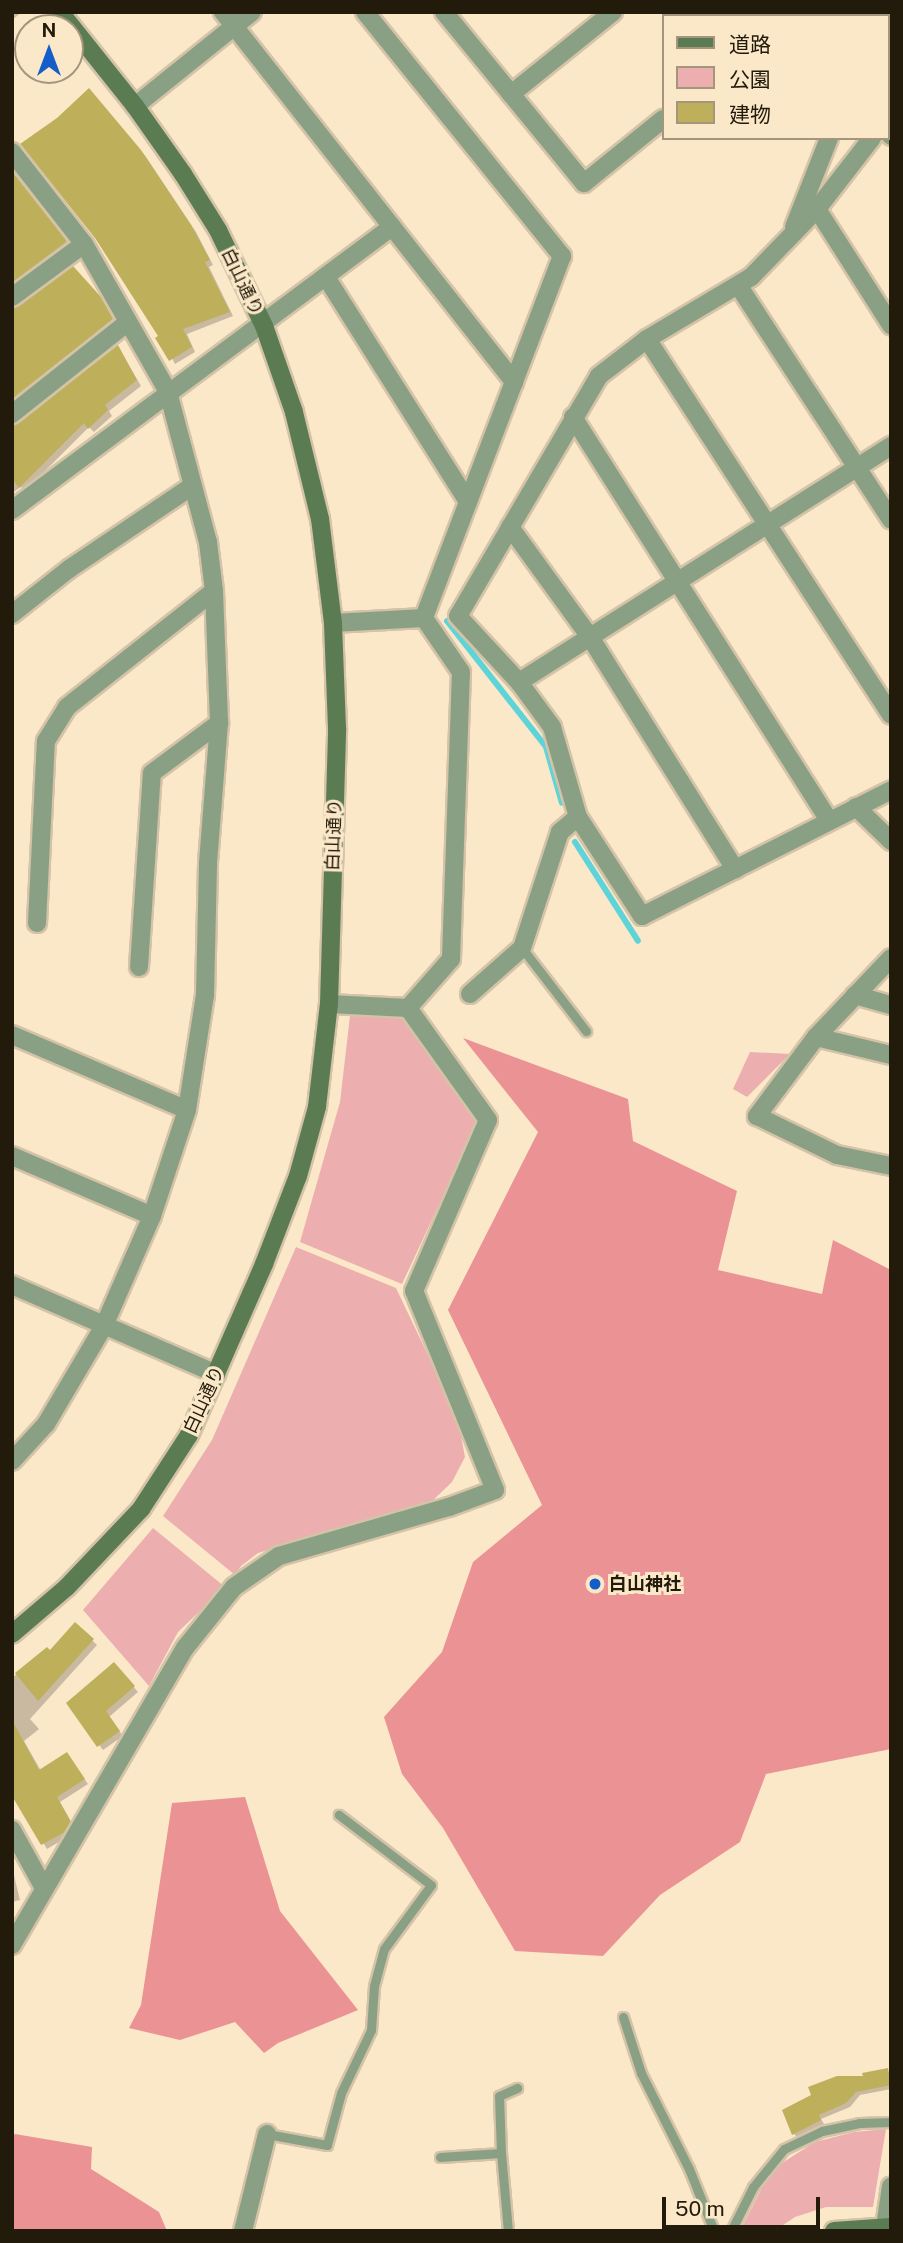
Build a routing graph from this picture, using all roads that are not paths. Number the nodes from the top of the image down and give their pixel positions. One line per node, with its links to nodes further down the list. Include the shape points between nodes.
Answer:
1 (60, 12): 8 (street, 白山通り)
2 (252, 12): 6 (street)
3 (365, 12): 24 (street, via 562,256)
4 (444, 12): 7 (street)
5 (614, 12): 7 (street)
6 (228, 19): 8 (street); 14 (street)
7 (511, 94): 9 (street, via 584,183)
8 (135, 106): 22 (street, 白山通り, via 218,230)
9 (662, 120)
10 (828, 140): 15 (street)
11 (870, 140): 13 (street)
12 (13, 152): 16 (street)
13 (817, 209): 15 (street); 21 (street)
14 (392, 227): 17 (street); 24 (street)
15 (792, 234): 18 (street)
16 (84, 244): 19 (street); 20 (street)
17 (326, 277): 22 (street); 31 (street)
18 (738, 285): 23 (street); 29 (street)
19 (12, 297)
20 (128, 322): 25 (street); 26 (street)
21 (891, 325)
22 (264, 326): 25 (street); 40 (street, 白山通り, via 308,464 329,573)
23 (647, 339): 27 (street, via 599,376); 34 (street)
24 (514, 382): 31 (street)
25 (168, 392): 30 (street); 32 (street)
26 (12, 414)
27 (573, 417): 35 (street); 36 (street)
28 (891, 446): 29 (street)
29 (857, 467): 33 (street); 34 (street)
30 (192, 486): 37 (street, via 208,542); 38 (street, via 69,569)
31 (468, 502): 39 (street)
32 (12, 510)
33 (891, 520)
34 (767, 524): 36 (street); 43 (street)
35 (510, 527): 41 (street); 42 (street, via 458,616)
36 (677, 581): 41 (street); 48 (street)
37 (214, 591): 44 (street); 51 (street, via 67,707 46,741)
38 (12, 614)
39 (424, 618): 40 (street); 59 (street, via 461,672 451,958)
40 (333, 623): 57 (street, 白山通り, via 337,728)
41 (590, 637): 42 (street); 50 (street)
42 (519, 682): 47 (street, via 552,727)
43 (891, 715)
44 (219, 723): 54 (street, via 152,773); 64 (street, via 208,864 205,995)
45 (891, 790): 46 (street)
46 (856, 807): 48 (street); 49 (street)
47 (578, 817): 50 (street, via 642,916); 52 (street, via 560,832)
48 (829, 821): 50 (street)
49 (891, 841)
50 (735, 869)
51 (37, 923)
52 (522, 948): 55 (street); 60 (lane)
53 (891, 958): 56 (street)
54 (139, 967)
55 (470, 993)
56 (855, 995): 58 (street); 62 (street)
57 (329, 1004): 59 (street); 70 (street, 白山通り, via 317,1107 298,1176)
58 (891, 1005)
59 (408, 1008): 75 (street, via 488,1120 414,1291 495,1490 279,1556 234,1587 185,1648)
60 (586, 1031)
61 (12, 1035): 64 (street)
62 (816, 1037): 63 (street); 66 (street, via 757,1116 836,1155)
63 (891, 1055)
64 (187, 1110): 67 (street)
65 (12, 1156): 67 (street)
66 (891, 1166)
67 (152, 1216): 69 (street)
68 (12, 1285): 69 (street)
69 (104, 1326): 70 (street); 71 (street, via 46,1424)
70 (217, 1374): 72 (street, 白山通り, via 189,1435 141,1509 67,1587)
71 (12, 1461)
72 (12, 1634)
73 (339, 1815): 82 (lane, via 431,1885 384,1949 374,1986 371,2029 341,2093 327,2145)
74 (12, 1830): 75 (street)
75 (44, 1888): 76 (street)
76 (33, 1908): 77 (street); 78 (street)
77 (12, 1915)
78 (12, 1945)
79 (623, 2017): 89 (lane, via 641,2073)
80 (517, 2088): 83 (lane, via 499,2096)
81 (891, 2122): 90 (lane, via 822,2131 784,2149 753,2187)
82 (267, 2134): 87 (street)
83 (500, 2153): 84 (lane); 88 (lane)
84 (440, 2157)
85 (891, 2186): 86 (street)
86 (888, 2227): 91 (street)
87 (243, 2231)
88 (508, 2231)
89 (714, 2231)
90 (731, 2231)
91 (834, 2231)

